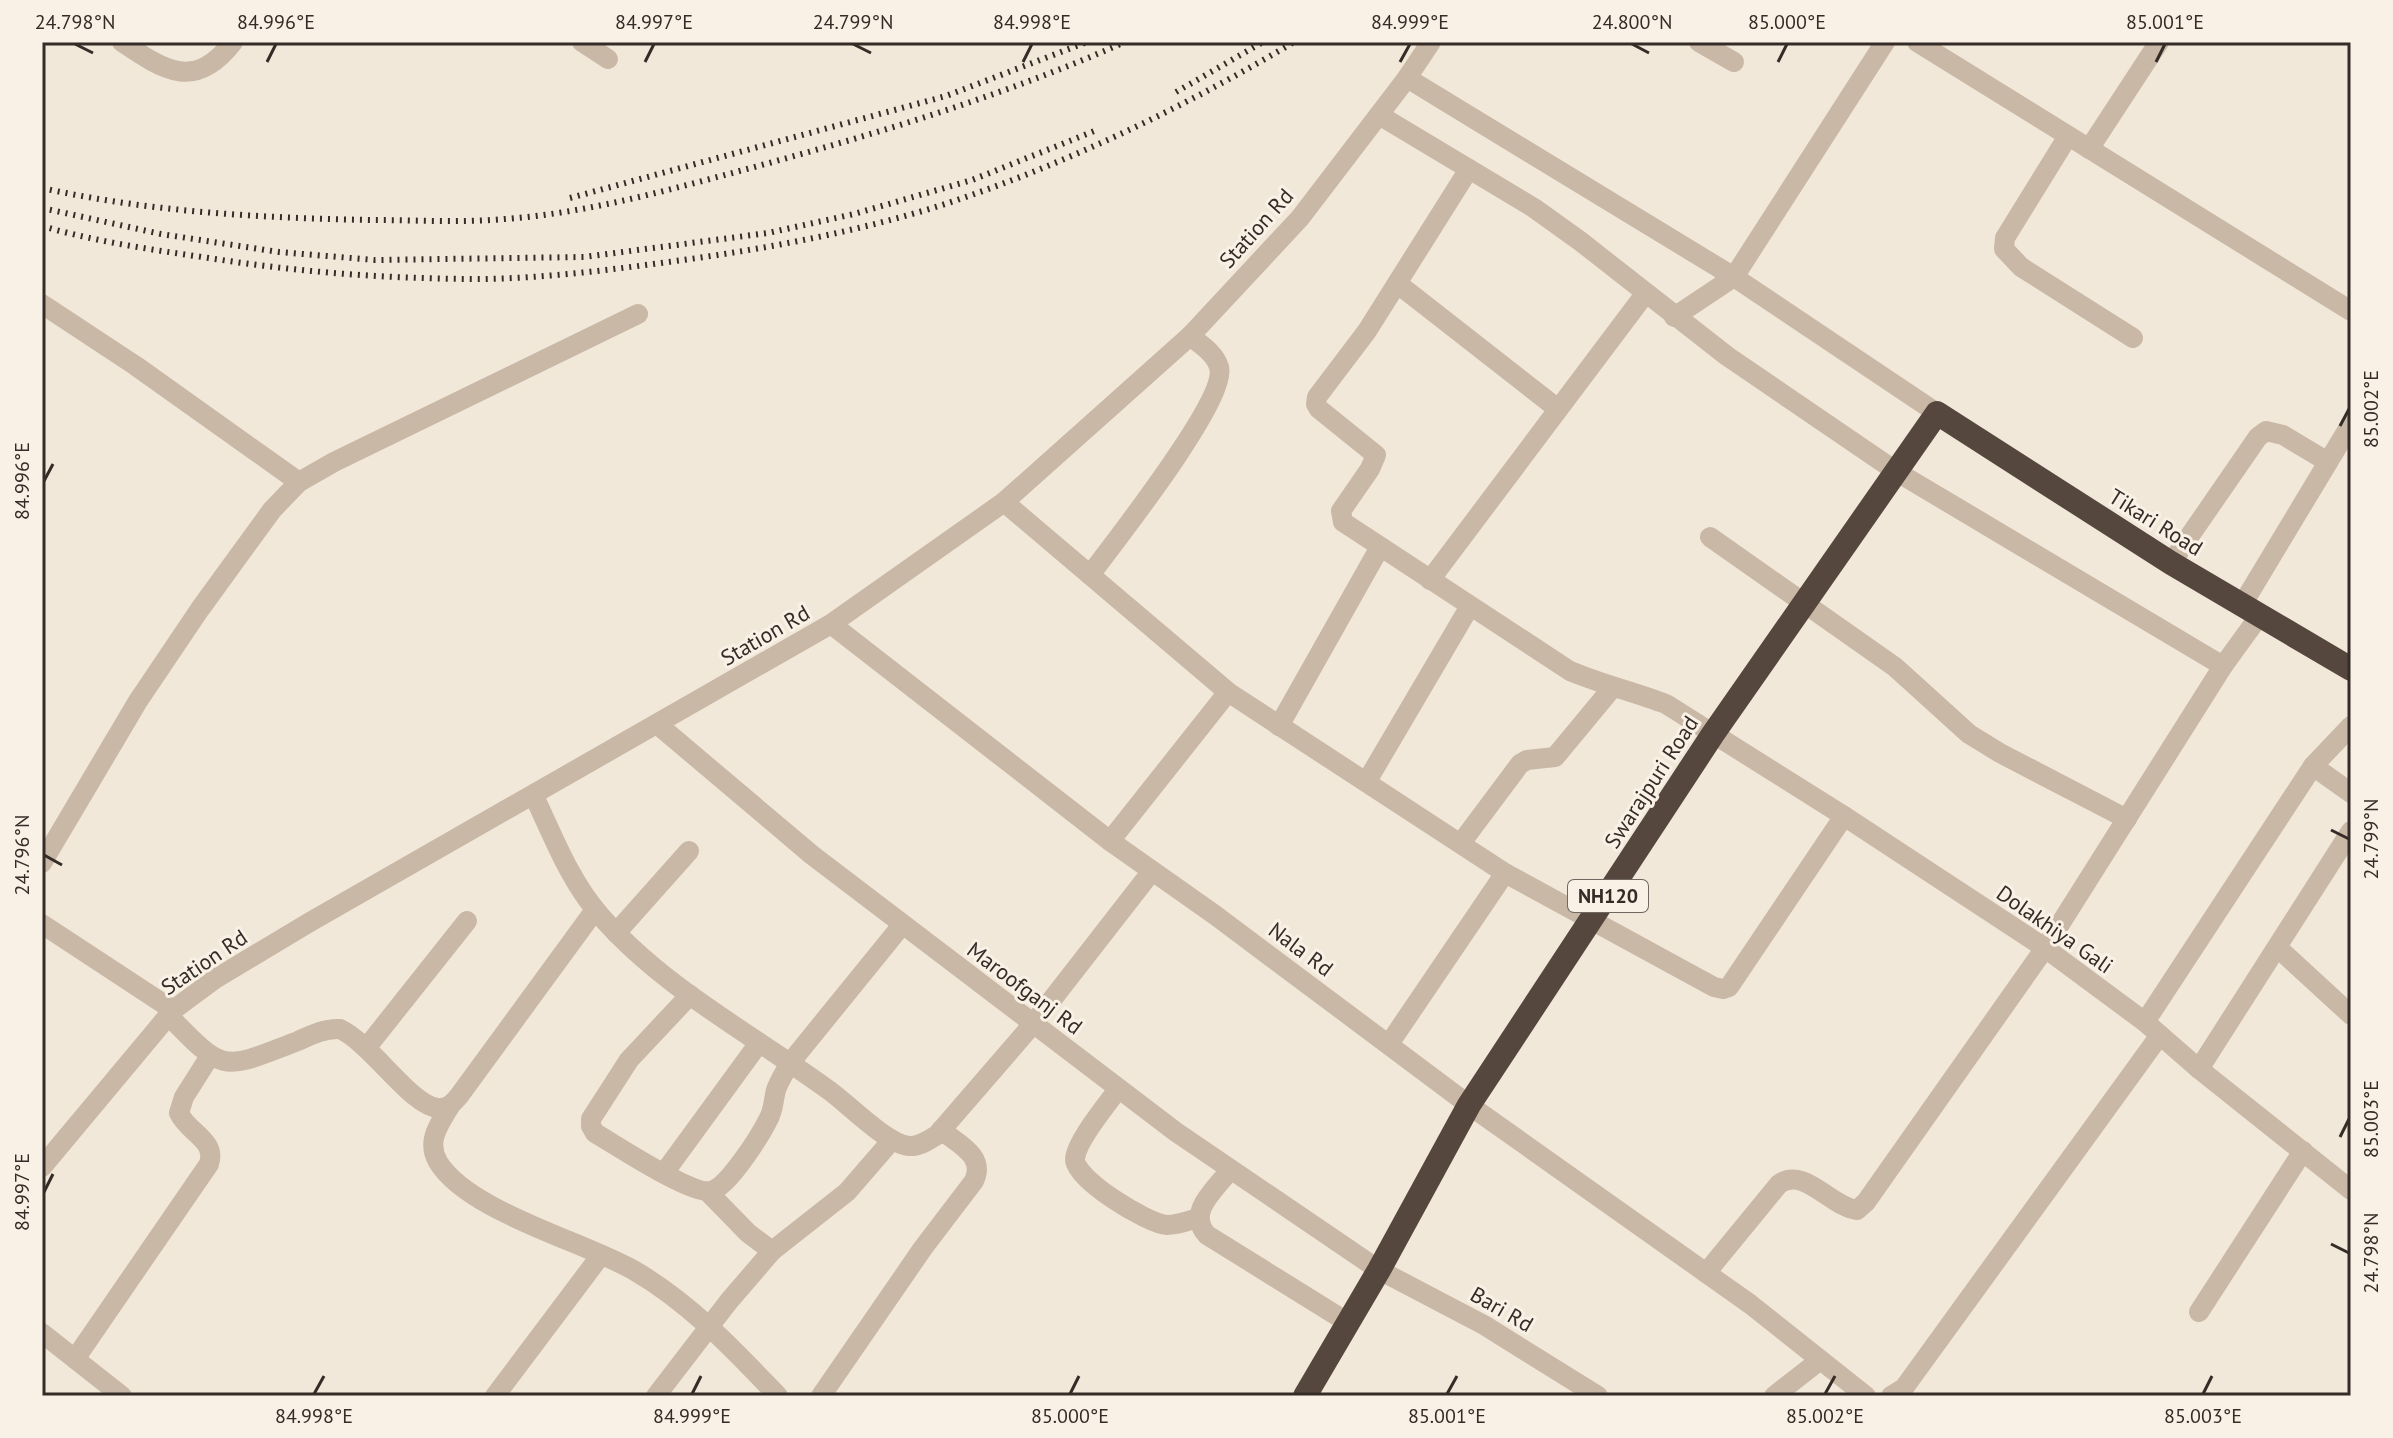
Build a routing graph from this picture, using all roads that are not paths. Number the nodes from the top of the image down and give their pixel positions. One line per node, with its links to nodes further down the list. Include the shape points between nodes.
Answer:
1 (122, 42): 2 (street, via 162,67 190,72 214,64)
2 (233, 42)
3 (582, 42): 9 (street)
4 (1431, 42): 11 (street, Station Rd)
5 (1699, 42): 10 (street)
6 (1885, 42): 16 (street)
7 (1917, 42): 13 (street)
8 (2159, 42): 14 (street)
9 (608, 59)
10 (1734, 62)
11 (1407, 78): 12 (street, Station Rd); 16 (street)
12 (1379, 115): 15 (street); 23 (street, Station Rd, via 1300,218)
13 (2068, 136): 14 (street); 24 (street, via 2005,238 2004,249 2021,267)
14 (2089, 149): 20 (street)
15 (1469, 169): 17 (street); 18 (street, via 1534,208)
16 (1734, 277): 22 (street); 26 (street)
17 (1398, 284): 25 (street); 33 (street, Dolakhiya Gali, via 1316,404 1376,455 1340,517)
18 (1645, 294): 22 (street); 25 (street)
19 (42, 304): 30 (street)
20 (2351, 311)
21 (638, 314): 30 (street)
22 (1674, 317): 29 (street)
23 (1190, 336): 31 (street, Station Rd); 35 (street, via 1213,356 1220,369 1218,384 1176,457)
24 (2133, 338)
25 (1558, 409): 36 (street)
26 (1937, 413): 29 (highway, Swarajpuri Road / NH120); 34 (highway, Tikari Road)
27 (2351, 424): 28 (street)
28 (2328, 462): 34 (street, via 2283,435 2266,431); 39 (street)
29 (1897, 472): 37 (highway, Swarajpuri Road / NH120); 41 (street)
30 (299, 482): 59 (street, via 272,510 200,609 138,701)
31 (1004, 502): 35 (street); 40 (street, Station Rd)
32 (1710, 537): 37 (street)
33 (1380, 547): 36 (street, Dolakhiya Gali); 46 (street)
34 (2171, 563): 39 (highway, Tikari Road)
35 (1090, 575): 44 (street)
36 (1430, 580): 38 (street, Dolakhiya Gali)
37 (1804, 604): 48 (highway, Swarajpuri Road / NH120); 54 (street, via 1895,667 1969,734)
38 (1470, 606): 43 (street, Dolakhiya Gali, via 1570,671); 50 (street)
39 (2251, 610): 41 (street); 42 (highway, Tikari Road)
40 (831, 624): 45 (street, Station Rd); 56 (street, Nala Rd)
41 (2223, 666): 54 (street)
42 (2351, 669)
43 (1613, 687): 48 (street, Dolakhiya Gali, via 1666,704); 57 (street, via 1555,757 1520,764)
44 (1228, 692): 46 (street); 56 (street)
45 (657, 724): 52 (street, Station Rd); 66 (street, Maroofganj Rd)
46 (1279, 726): 50 (street)
47 (2350, 729): 49 (street)
48 (1713, 734): 53 (street, Dolakhiya Gali); 64 (highway, Swarajpuri Road / NH120)
49 (2313, 766): 51 (street); 74 (street)
50 (1367, 781): 57 (street)
51 (2351, 793)
52 (534, 796): 62 (street, via 573,878); 71 (street, Station Rd, via 310,922)
53 (1844, 816): 64 (street, via 1729,987 1714,987); 68 (street, Dolakhiya Gali)
54 (2127, 819): 68 (street)
55 (2351, 831): 69 (street)
56 (1110, 841): 60 (street, Nala Rd)
57 (1461, 843): 61 (street)
58 (689, 851): 67 (street)
59 (42, 863)
60 (1152, 871): 73 (street); 76 (street, Nala Rd)
61 (1505, 873): 64 (street); 76 (street)
62 (595, 910): 67 (street); 83 (street)
63 (467, 921): 77 (street)
64 (1591, 922): 82 (highway, Swarajpuri Road / NH120)
65 (42, 924): 71 (street)
66 (902, 925): 73 (street, Maroofganj Rd); 79 (street)
67 (616, 933): 70 (street)
68 (2045, 948): 74 (street, Dolakhiya Gali); 96 (street, via 1866,1202 1857,1210 1848,1209 1799,1179 1787,1178)
69 (2278, 948): 72 (street); 80 (street)
70 (690, 995): 75 (street); 89 (street, via 629,1060 591,1119 595,1133)
71 (170, 1012): 78 (street); 87 (street, Station Rd)
72 (2351, 1015)
73 (1033, 1024): 81 (street, Maroofganj Rd); 84 (street)
74 (2152, 1028): 80 (street, Dolakhiya Gali); 112 (street, via 1904,1388)
75 (759, 1043): 79 (street); 89 (street)
76 (1389, 1044): 82 (street, Nala Rd)
77 (367, 1047): 78 (street, via 350,1033 331,1028 242,1062); 83 (street, via 411,1094 440,1109)
78 (210, 1056): 101 (street, via 179,1113 208,1145 209,1164)
79 (790, 1063): 85 (street); 91 (street, via 767,1123 727,1180)
80 (2199, 1069): 86 (street, Dolakhiya Gali)
81 (1118, 1089): 88 (street, Maroofganj Rd); 92 (street, via 1082,1142 1075,1165 1084,1177 1151,1221 1166,1225)
82 (1469, 1105): 95 (highway, Swarajpuri Road / NH120); 96 (street, Nala Rd)
83 (450, 1106): 94 (street, via 434,1134 432,1148 439,1164 504,1212)
84 (941, 1130): 85 (street, via 909,1146); 107 (street, via 975,1157 974,1181)
85 (892, 1140): 93 (street, via 847,1192)
86 (2303, 1151): 90 (street, Dolakhiya Gali); 97 (street)
87 (42, 1167)
88 (1230, 1170): 92 (street); 95 (street, Maroofganj Rd)
89 (664, 1173): 91 (street)
90 (2351, 1190)
91 (708, 1192): 93 (street)
92 (1198, 1218): 98 (street, via 1207,1235)
93 (772, 1251): 99 (street)
94 (601, 1255): 99 (street, via 635,1271); 104 (street)
95 (1379, 1270): 98 (highway, Swarajpuri Road / NH120); 109 (street, Bari Rd, via 1484,1325)
96 (1706, 1273): 102 (street, Nala Rd)
97 (2199, 1312)
98 (1347, 1322): 108 (highway, Swarajpuri Road / NH120)
99 (710, 1327): 105 (street); 106 (street)
100 (42, 1333): 101 (street)
101 (75, 1359): 103 (street)
102 (1820, 1360): 110 (street); 111 (street, Nala Rd)
103 (122, 1396)
104 (495, 1396)
105 (656, 1396)
106 (778, 1396)
107 (821, 1396)
108 (1305, 1396)
109 (1598, 1396)
110 (1774, 1396)
111 (1866, 1396)
112 (1891, 1396)

